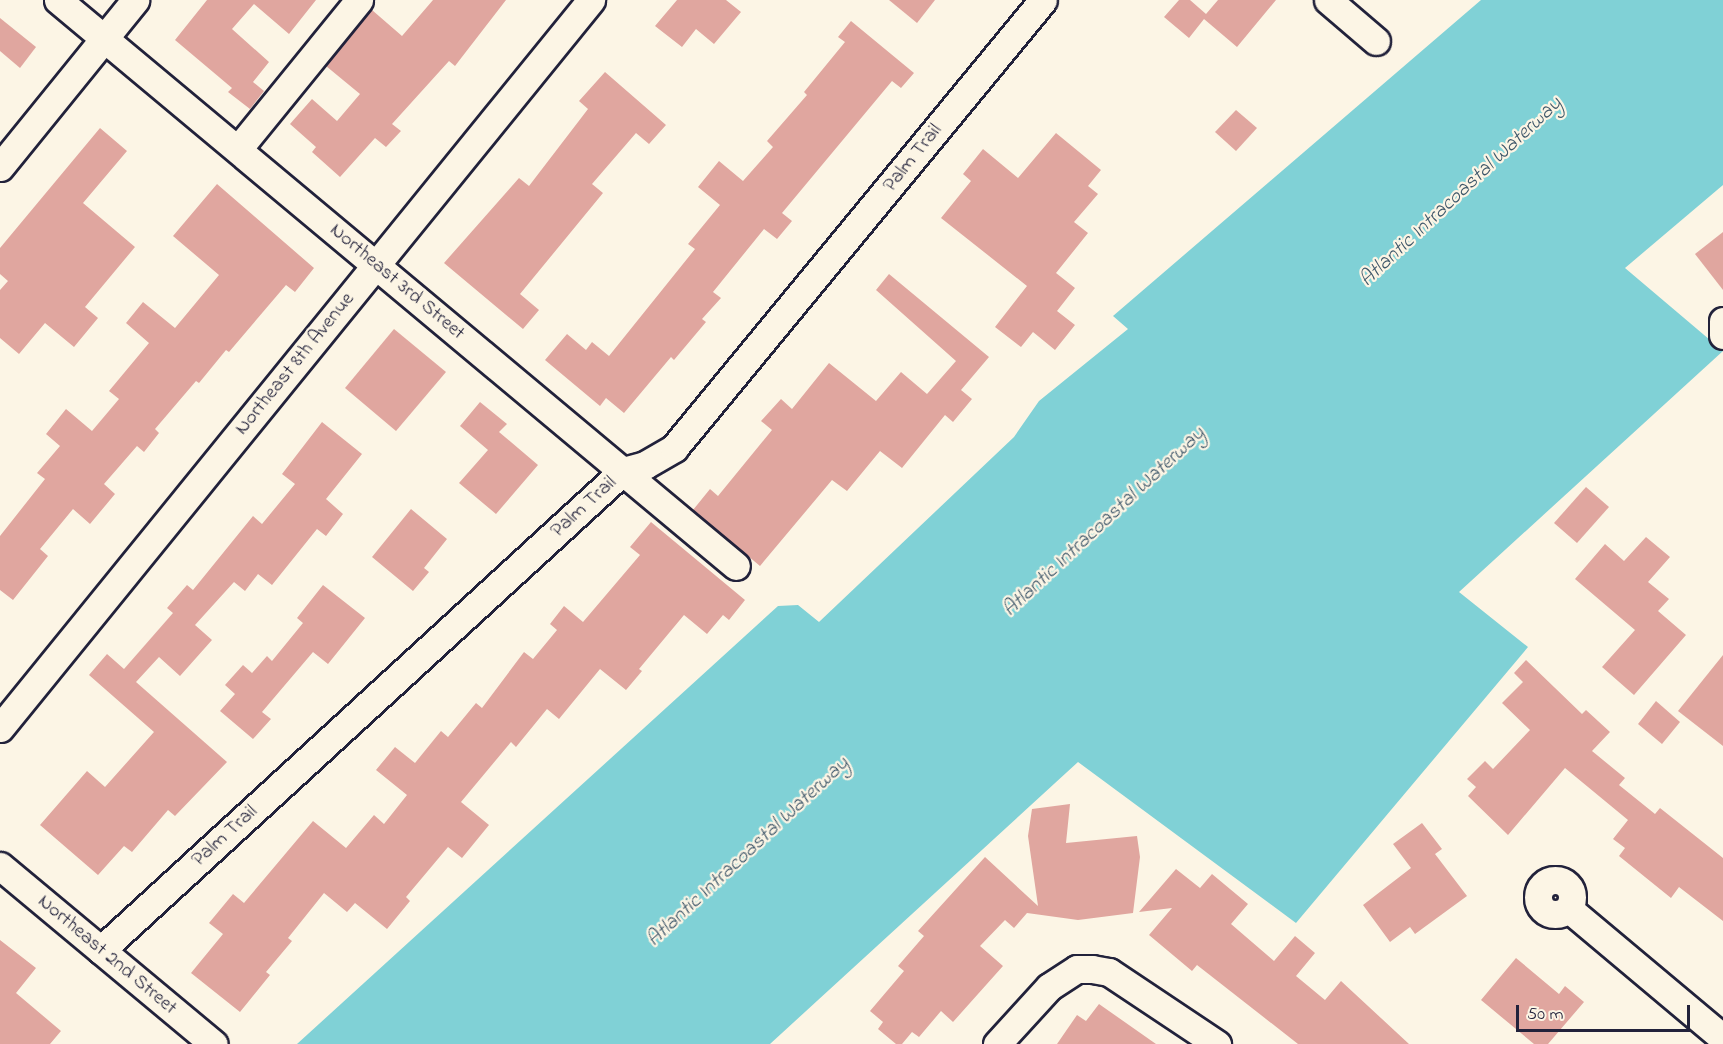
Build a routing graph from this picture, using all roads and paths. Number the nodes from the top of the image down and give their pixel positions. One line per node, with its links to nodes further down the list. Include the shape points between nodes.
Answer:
1 (58, 0): 7 (street, Northeast 3rd Street)
2 (135, 0): 7 (street)
3 (359, 0): 9 (street)
4 (591, 0): 11 (street, Northeast 8th Avenue)
5 (1043, 0): 14 (street, Palm Trail, via 687,435 661,458)
6 (1328, 0): 8 (street)
7 (104, 38): 9 (street, Northeast 3rd Street); 10 (street)
8 (1376, 41)
9 (238, 149): 11 (street, Northeast 3rd Street)
10 (0, 166)
11 (376, 264): 14 (street, Northeast 3rd Street); 16 (street, Northeast 8th Avenue)
12 (1723, 321): 13 (street)
13 (1723, 335)
14 (623, 471): 15 (street, Northeast 3rd Street); 19 (street, Palm Trail)
15 (736, 566)
16 (0, 728)
17 (0, 866): 19 (street, Northeast 2nd Street)
18 (1569, 909): 20 (street)
19 (101, 950): 21 (street, Northeast 2nd Street)
20 (1723, 1038)
21 (214, 1044)
22 (997, 1044): 23 (street, via 1049,987 1077,969 1109,972)
23 (1217, 1044)

